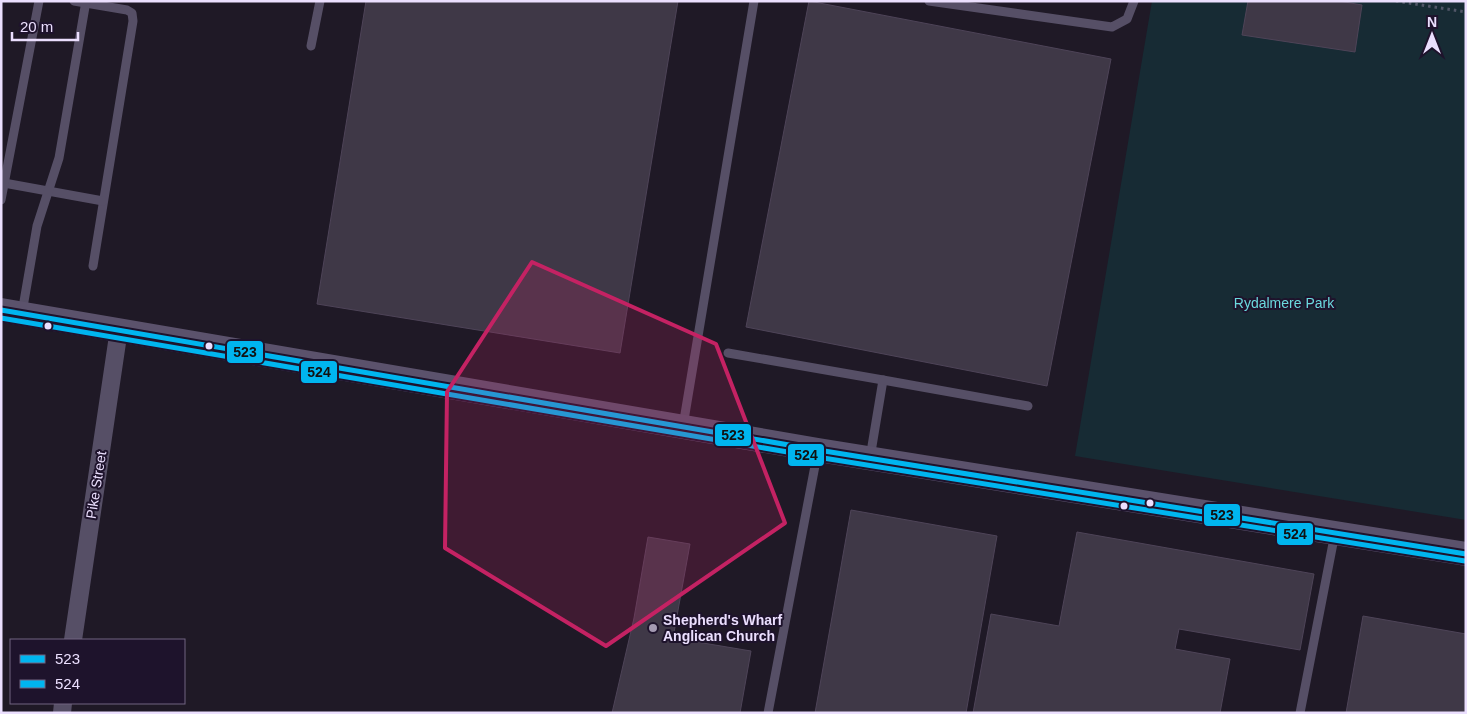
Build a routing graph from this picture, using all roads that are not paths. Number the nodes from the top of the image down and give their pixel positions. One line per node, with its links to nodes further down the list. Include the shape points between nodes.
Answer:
1 (39, 1): 9 (lane)
2 (74, 1): 7 (lane)
3 (320, 1): 8 (lane)
4 (754, 1): 19 (lane)
5 (928, 1): 6 (lane, via 1112,27 1127,19)
6 (1134, 1)
7 (85, 2): 10 (lane, via 59,158); 12 (lane, via 127,10 132,13 133,21)
8 (311, 46)
9 (4, 182): 10 (lane); 11 (lane)
10 (47, 191): 12 (lane); 14 (lane)
11 (1, 200)
12 (103, 201): 13 (lane)
13 (93, 266)
14 (12, 312): 15 (street)
15 (119, 329): 19 (street); 24 (street, Pike Street)
16 (728, 353): 17 (lane)
17 (883, 380): 18 (lane); 21 (lane)
18 (1028, 406)
19 (683, 427): 20 (street)
20 (818, 450): 21 (street); 25 (lane)
21 (870, 458): 22 (street)
22 (1335, 533): 23 (street); 26 (lane)
23 (1466, 554)
24 (72, 639)
25 (768, 713)
26 (1300, 713)

